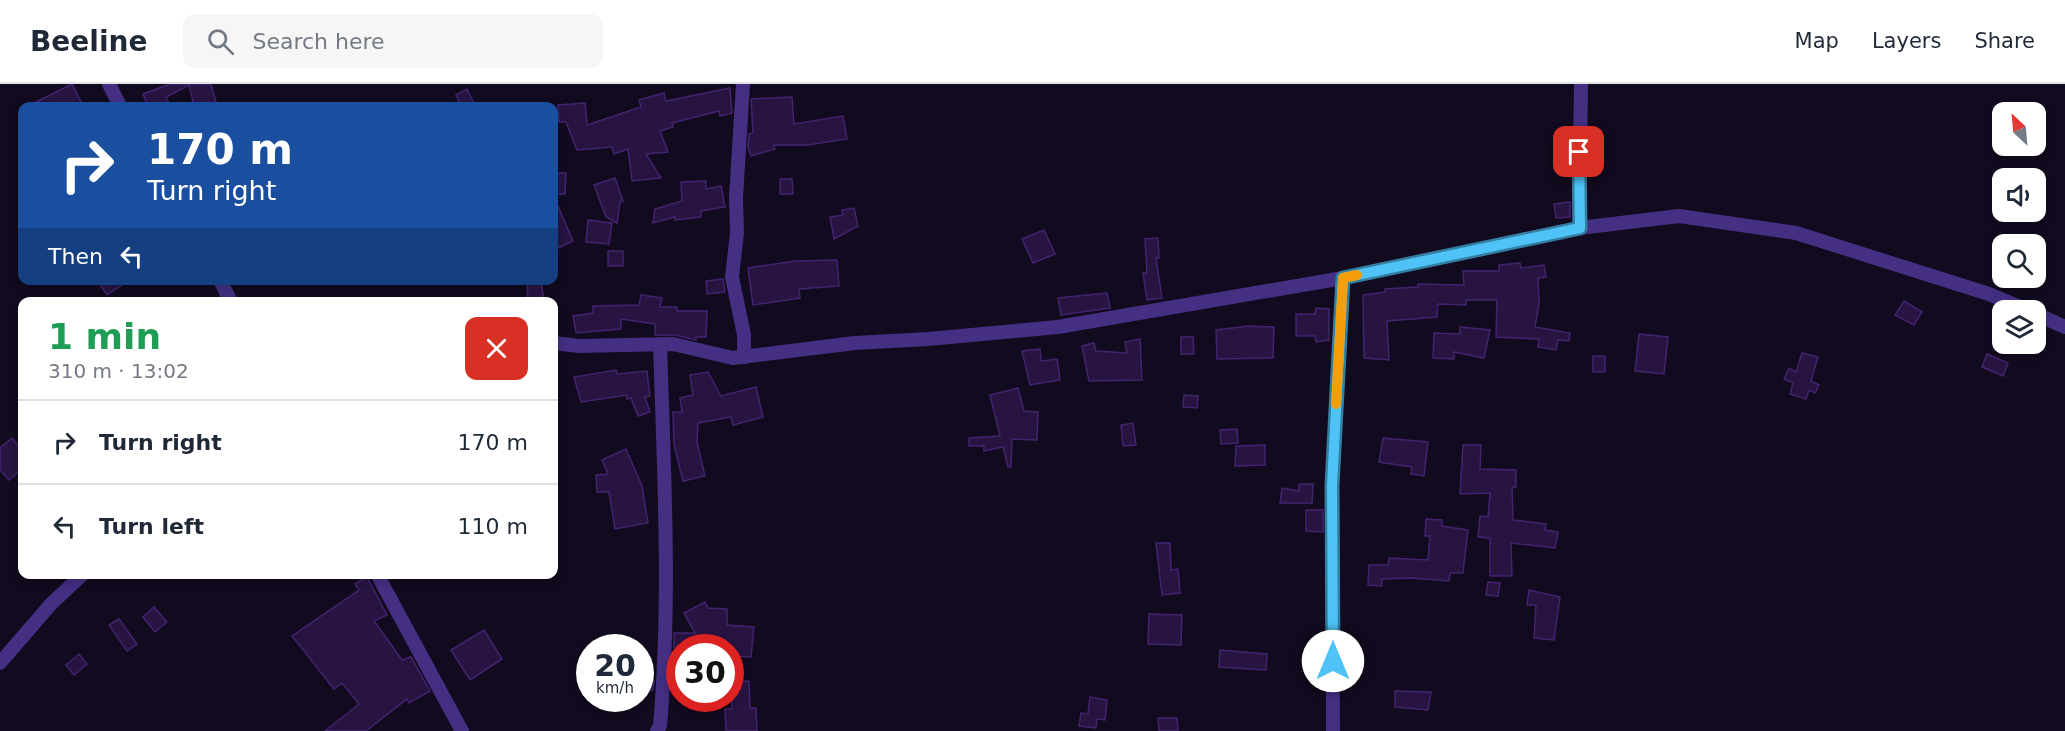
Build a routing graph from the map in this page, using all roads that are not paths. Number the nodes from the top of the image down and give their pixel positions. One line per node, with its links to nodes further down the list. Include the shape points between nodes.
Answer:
1 (110, 84): 4 (street)
2 (743, 84): 12 (street, via 732,277 744,335)
3 (1581, 84): 5 (street)
4 (118, 102)
5 (1580, 228): 6 (street); 7 (street, via 1679,216 1796,233)
6 (1343, 278): 12 (street, via 1058,327 855,343); 18 (street, via 1332,485)
7 (2003, 300)
8 (2046, 318): 9 (street)
9 (2065, 327)
10 (558, 343): 11 (street)
11 (660, 345): 12 (street); 17 (street, via 667,549 665,667)
12 (744, 357)
13 (78, 579): 15 (street)
14 (380, 579): 16 (street)
15 (0, 663)
16 (462, 731)
17 (657, 731)
18 (1332, 731)

